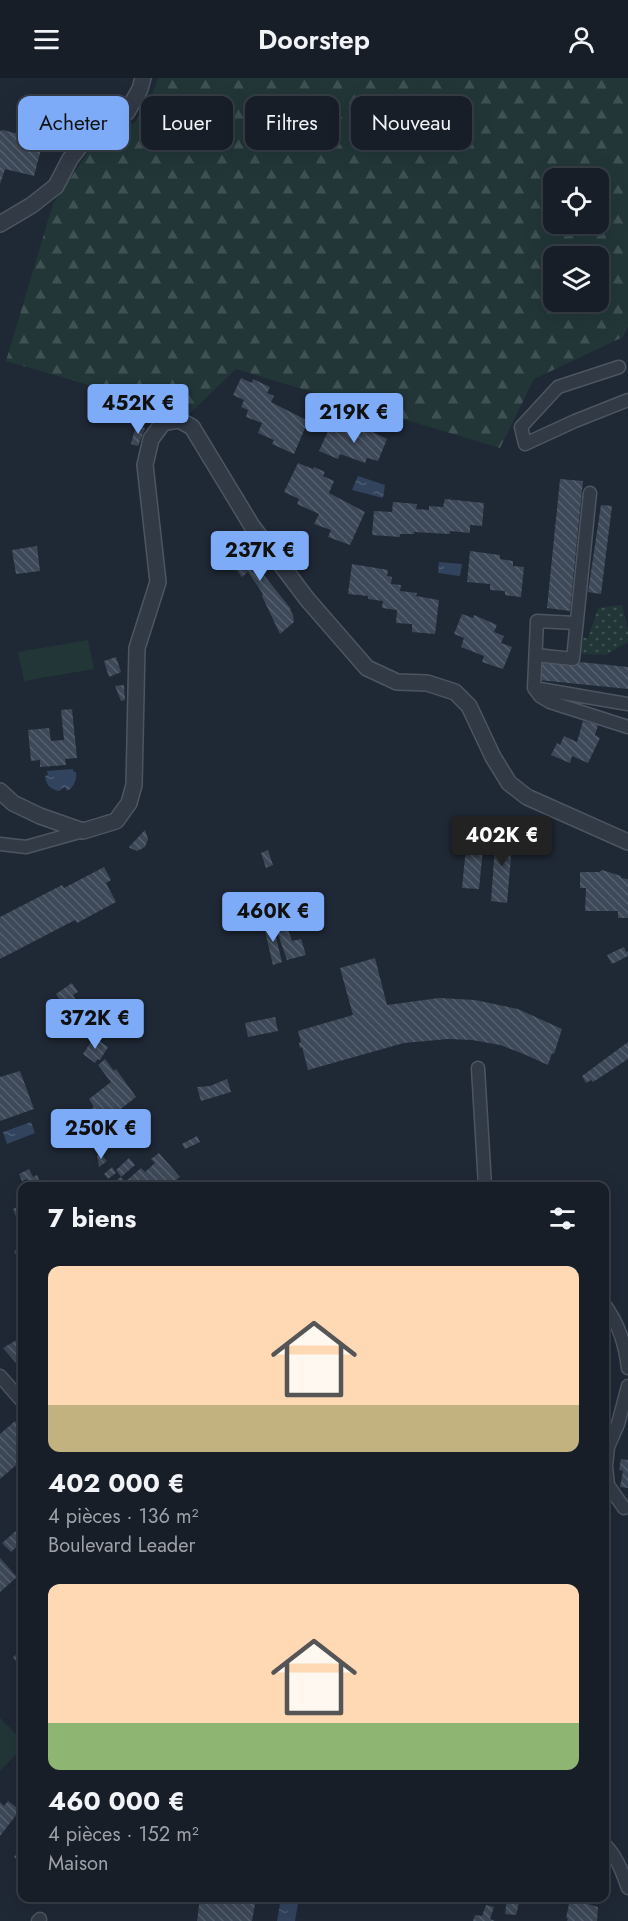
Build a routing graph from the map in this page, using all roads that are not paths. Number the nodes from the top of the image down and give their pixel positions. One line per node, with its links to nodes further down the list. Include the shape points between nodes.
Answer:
1 (143, 78): 2 (street, via 127,112 87,137 56,186)
2 (0, 224)
3 (619, 367): 4 (street, via 558,387 521,428 525,444)
4 (628, 400)
5 (590, 493): 6 (street)
6 (575, 623): 7 (street, via 537,621); 7 (street, via 573,659)
7 (536, 655): 8 (street)
8 (534, 688): 9 (street); 10 (street, via 550,702)
9 (628, 704)
10 (628, 727)
11 (0, 791): 12 (street, via 13,803)
12 (83, 831): 13 (street, via 116,821 129,803 134,785 137,648 158,582 145,465 152,440 163,423 179,420 192,427 252,526 307,599 367,668 397,682 427,683 455,692 469,706 509,783 527,797); 14 (street, via 26,847)
13 (628, 842)
14 (0, 844)
15 (478, 1068): 16 (street)
16 (485, 1182)
17 (609, 1311): 18 (street, via 625,1346)
18 (628, 1368)
19 (0, 1376): 21 (street)
20 (628, 1386): 22 (street)
21 (18, 1396)
22 (609, 1446)
23 (609, 1486): 24 (street)
24 (624, 1508)
25 (609, 1849): 26 (street)
26 (628, 1888)

